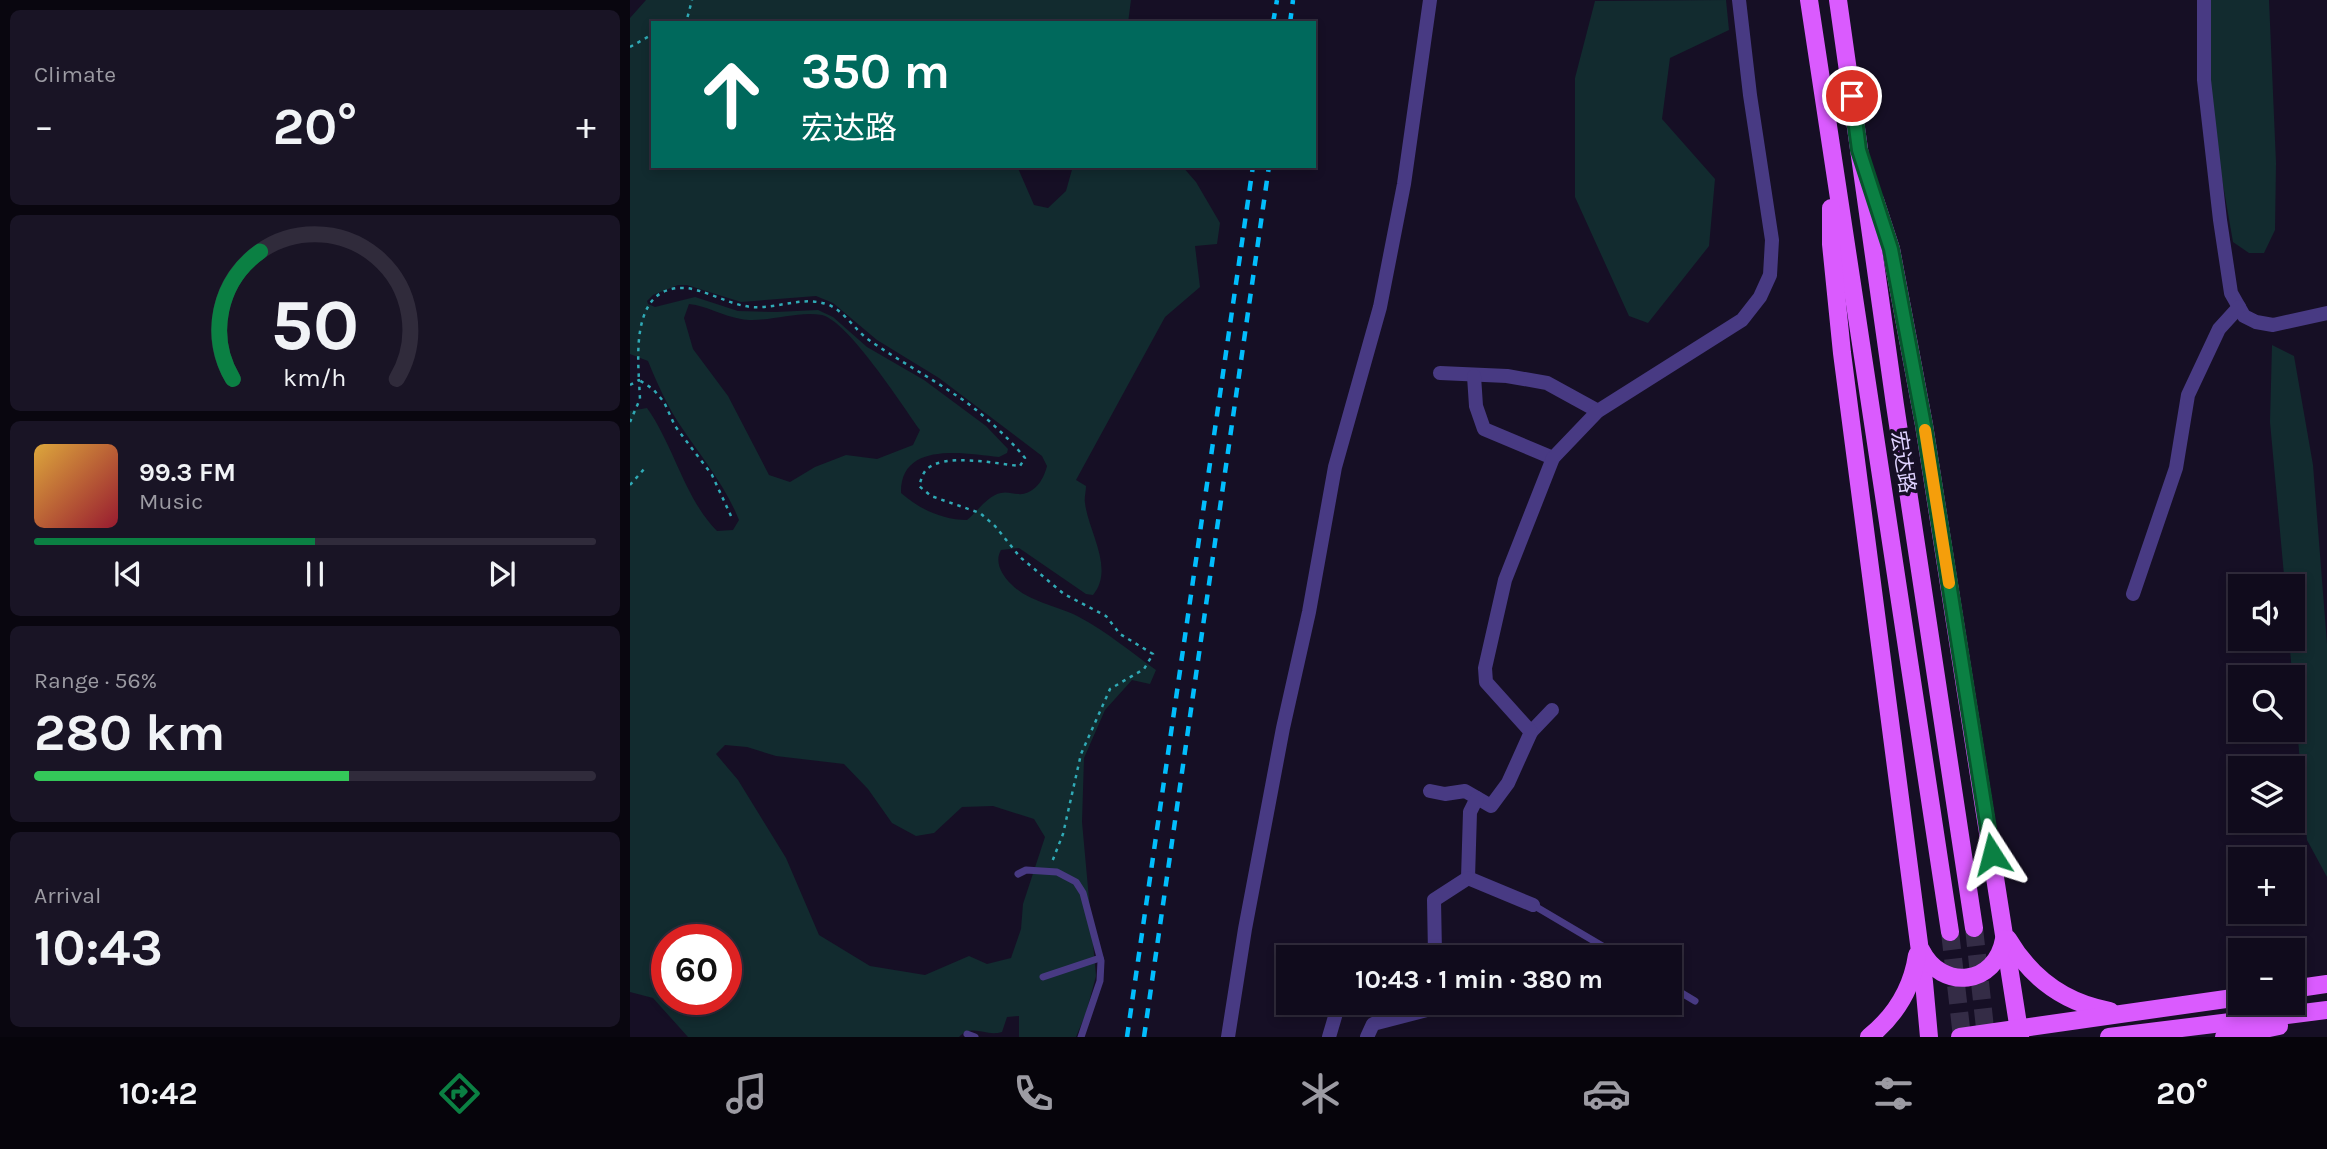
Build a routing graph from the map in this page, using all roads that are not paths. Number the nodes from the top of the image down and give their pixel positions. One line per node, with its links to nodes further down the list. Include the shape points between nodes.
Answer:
1 (1430, 0): 41 (street, via 1404,184 1380,307 1335,467 1247,915)
2 (1739, 0): 12 (street, via 1772,240 1770,275 1742,320)
3 (1809, 0): 7 (main road, 宏达路)
4 (1838, 0): 6 (main road, 宏达路)
5 (2204, 0): 8 (street, via 2203,80 2231,293)
6 (1859, 150): 22 (main road, 宏达路); 24 (main road, via 1891,249 1924,425)
7 (1831, 152): 23 (main road, 宏达路); 25 (main road, via 1831,244 1842,353)
8 (2239, 307): 9 (street, via 2244,316 2273,326); 14 (street, via 2219,329 2188,395 2176,468)
9 (2327, 313)
10 (1440, 373): 11 (street)
11 (1474, 376): 12 (street, via 1548,383); 13 (street, via 1476,406 1484,429)
12 (1598, 411): 13 (street)
13 (1553, 458): 16 (street, via 1505,580 1485,668 1486,682)
14 (2133, 594)
15 (1552, 710): 16 (street)
16 (1531, 732): 18 (street, via 1508,783 1491,806)
17 (1430, 791): 18 (street, via 1465,791)
18 (1477, 798): 20 (street, via 1470,812)
19 (1018, 874): 28 (lane, via 1049,871 1076,882)
20 (1468, 878): 21 (street); 26 (street, via 1434,900)
21 (1534, 905): 27 (lane)
22 (1974, 928)
23 (1951, 932)
24 (2005, 932): 25 (main road, via 1998,958 1985,971 1968,978 1933,967); 35 (main road, via 2030,969 2067,998 2095,1008); 39 (main road)
25 (1919, 941): 44 (main road, via 1906,993); 45 (main road)
26 (1435, 945)
27 (1601, 945)
28 (1100, 958): 29 (lane); 40 (lane, via 1100,981)
29 (1043, 977)
30 (2327, 984): 31 (main road)
31 (2305, 987)
32 (1682, 993): 34 (lane)
33 (2228, 999): 35 (main road)
34 (1695, 1001)
35 (2138, 1011): 39 (main road)
36 (2327, 1012): 47 (main road); 48 (main road)
37 (1335, 1015): 42 (street)
38 (1408, 1015): 43 (street, via 1373,1024)
39 (2019, 1033): 46 (main road)
40 (1081, 1037)
41 (1228, 1037)
42 (1329, 1037)
43 (1367, 1037)
44 (1869, 1037)
45 (1929, 1037)
46 (1960, 1037)
47 (2109, 1037)
48 (2224, 1037)

